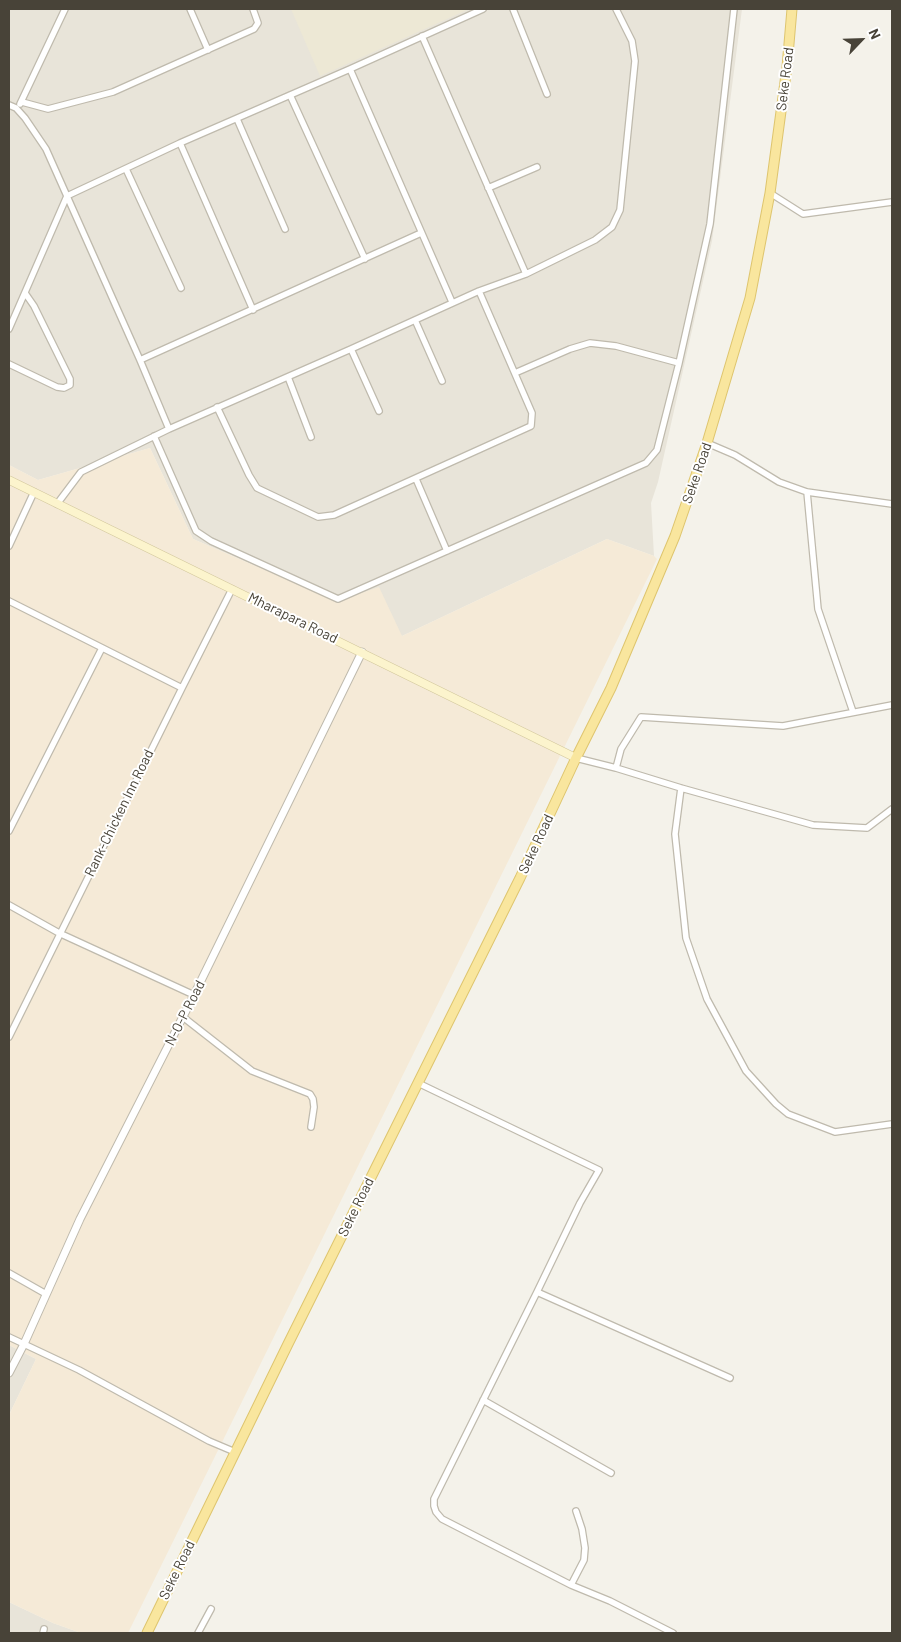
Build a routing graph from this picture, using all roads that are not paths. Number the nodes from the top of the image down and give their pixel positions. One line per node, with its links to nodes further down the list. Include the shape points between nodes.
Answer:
1 (65, 9): 14 (street)
2 (190, 9): 10 (street)
3 (252, 9): 10 (street, via 258,23 254,29)
4 (483, 9): 9 (street)
5 (513, 9): 12 (street)
6 (616, 9): 28 (street, via 632,41 635,61 620,210 612,227 595,240)
7 (734, 9): 38 (street, via 710,224)
8 (792, 9): 22 (main road, Seke Road)
9 (422, 36): 11 (street); 21 (street)
10 (208, 50): 14 (street, via 113,92 48,109)
11 (350, 69): 13 (street); 26 (street)
12 (547, 94)
13 (290, 95): 17 (street); 27 (street)
14 (22, 102): 16 (street)
15 (9, 105): 16 (street)
16 (16, 108): 23 (street, via 46,149)
17 (237, 119): 18 (street); 25 (street)
18 (180, 143): 20 (street); 33 (street)
19 (537, 167): 21 (street)
20 (126, 169): 23 (street); 29 (street)
21 (488, 188): 28 (street)
22 (770, 193): 24 (street, via 803,214); 48 (main road, Seke Road, via 750,298)
23 (67, 196): 31 (street); 37 (street)
24 (892, 202)
25 (285, 229)
26 (421, 233): 27 (street); 32 (street)
27 (365, 259): 33 (street)
28 (526, 274): 30 (street)
29 (181, 288)
30 (478, 291): 32 (street); 40 (street)
31 (25, 293): 35 (street); 39 (street, via 58,354 70,385 57,387)
32 (452, 302): 34 (street)
33 (253, 310): 37 (street)
34 (415, 320): 36 (street); 42 (street)
35 (9, 328)
36 (351, 350): 41 (street); 44 (street)
37 (140, 360): 45 (street)
38 (679, 363): 40 (street, via 616,346 590,343); 56 (street, via 657,450 646,463)
39 (9, 364)
40 (516, 373): 49 (street, via 532,413 531,426)
41 (288, 377): 43 (street); 47 (street)
42 (442, 380)
43 (217, 407): 45 (street); 49 (street, via 258,488 318,517 334,515)
44 (379, 411)
45 (169, 429): 46 (street)
46 (154, 436): 53 (street, via 82,472); 56 (street, via 196,531 210,541 338,599)
47 (311, 437)
48 (707, 443): 52 (street, via 735,455 779,482); 64 (main road, Seke Road, via 676,536 611,688)
49 (416, 479): 56 (street)
50 (9, 480): 51 (main road, Mharapara Road)
51 (34, 492): 53 (main road, Mharapara Road); 55 (street)
52 (807, 492): 54 (street); 63 (street, via 818,609)
53 (57, 504): 57 (main road, Mharapara Road)
54 (892, 504)
55 (9, 546)
56 (447, 551)
57 (232, 589): 60 (main road, Mharapara Road); 61 (street, Rank-Chicken Inn Road)
58 (9, 601): 59 (street)
59 (102, 648): 61 (street); 68 (street)
60 (362, 652): 64 (main road, Mharapara Road); 71 (street, N-O-P Road)
61 (182, 688): 70 (street, Rank-Chicken Inn Road)
62 (892, 704): 63 (street)
63 (853, 712): 65 (street, via 783,726 641,717 621,749)
64 (576, 758): 65 (street); 75 (main road, Seke Road)
65 (616, 768): 66 (street)
66 (681, 788): 67 (street, via 813,825 867,828); 76 (street, via 675,834 686,938 707,999 746,1071 788,1114 835,1132)
67 (892, 809)
68 (9, 831)
69 (9, 905): 70 (street)
70 (59, 933): 71 (street); 73 (street, Rank-Chicken Inn Road)
71 (194, 996): 72 (street, N-O-P Road)
72 (184, 1017): 77 (street, via 252,1070 310,1094 314,1098); 80 (street, N-O-P Road, via 80,1219)
73 (11, 1026): 74 (street, Rank-Chicken Inn Road)
74 (9, 1037)
75 (418, 1084): 79 (street, via 599,1170); 86 (main road, Seke Road)
76 (892, 1124)
77 (311, 1127)
78 (9, 1273): 80 (street)
79 (537, 1292): 84 (street); 85 (street)
80 (46, 1294): 82 (street, N-O-P Road)
81 (9, 1337): 82 (street)
82 (24, 1344): 83 (street, N-O-P Road); 86 (street)
83 (9, 1373)
84 (730, 1378)
85 (483, 1400): 87 (street); 89 (street, via 434,1499 436,1512 442,1519)
86 (235, 1452): 91 (main road, Seke Road)
87 (611, 1472)
88 (576, 1510): 89 (street, via 585,1548 584,1560)
89 (571, 1585): 93 (street, via 610,1600)
90 (211, 1609): 92 (street)
91 (146, 1633)
92 (198, 1633)
93 (672, 1633)

